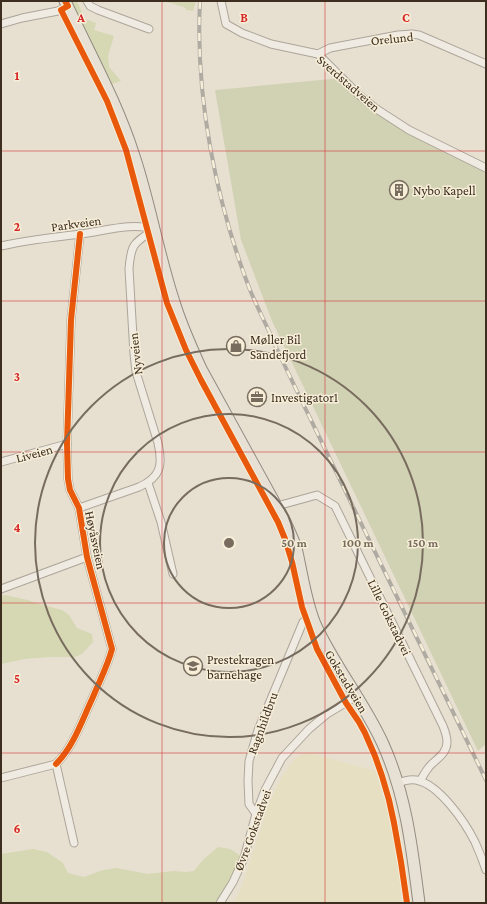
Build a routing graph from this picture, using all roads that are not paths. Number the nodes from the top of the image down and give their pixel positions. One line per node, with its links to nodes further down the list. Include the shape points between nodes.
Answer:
1 (87, 1): 5 (street, via 98,10)
2 (221, 1): 6 (street, Sverdstadveien, via 226,24 242,34 271,44)
3 (67, 4): 4 (street, via 58,11); 9 (main road, Gokstadveien, via 124,126)
4 (1, 24)
5 (149, 29)
6 (318, 54): 7 (street, Orelund, via 330,48 412,34); 8 (street, Sverdstadveien, via 375,108 409,130)
7 (486, 64)
8 (486, 168)
9 (155, 229): 10 (street, Parkveien, via 147,226 130,226); 14 (street, Nyveien, via 137,241 132,250 129,269 136,372 160,453 157,473); 15 (main road, Gokstadveien, via 174,302 191,348)
10 (80, 234): 11 (street, Parkveien); 12 (street, Høyåsveien, via 70,320)
11 (1, 246)
12 (67, 444): 13 (street, Liveien); 16 (street, Høyåsveien, via 68,479)
13 (1, 462)
14 (148, 483): 16 (street); 18 (street, via 161,522)
15 (277, 506): 20 (main road, Gokstadveien, via 295,546); 24 (street, Lille Gokstadvei, via 317,495 335,506 447,736 447,747 429,766)
16 (78, 508): 17 (street, Høyåsveien)
17 (87, 557): 19 (street); 22 (street, Høyåsveien, via 112,649 72,743 64,757)
18 (173, 574)
19 (1, 588)
20 (312, 617): 21 (main road, Gokstadveien, via 326,646); 26 (street, Ragnhildbru, via 303,622 255,738 249,761 248,781 249,804)
21 (357, 696): 25 (main road, Gokstadveien, via 382,743); 26 (street, Øvre Gokstadvei, via 327,714 282,758)
22 (56, 764): 23 (street); 27 (street)
23 (1, 778)
24 (420, 781): 25 (street); 28 (street, via 438,792 455,811 474,840)
25 (398, 783): 30 (main road, Gokstadveien, via 412,845)
26 (256, 814): 29 (street, Øvre Gokstadvei, via 244,858)
27 (74, 843)
28 (486, 870)
29 (220, 903)
30 (420, 903)

